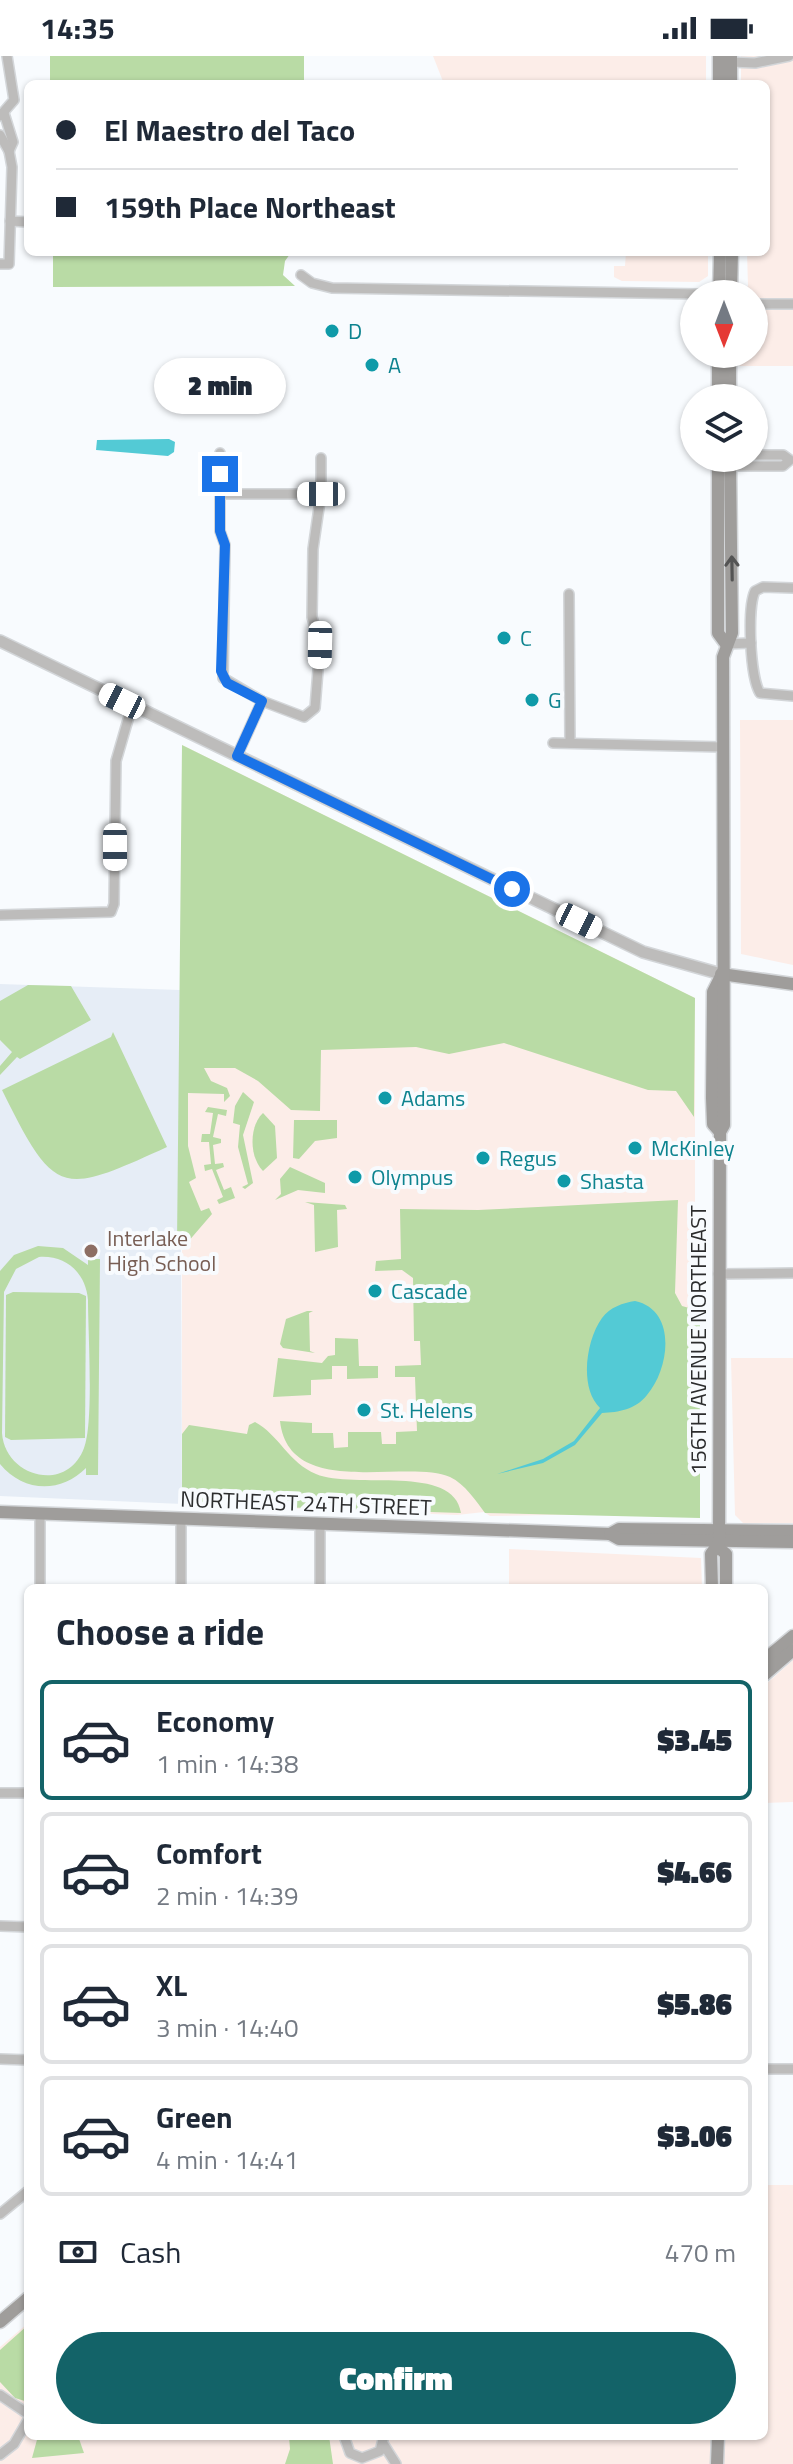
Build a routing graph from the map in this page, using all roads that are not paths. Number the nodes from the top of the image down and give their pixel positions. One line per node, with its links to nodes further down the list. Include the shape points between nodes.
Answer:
1 (7, 56): 6 (street, via 14,100)
2 (789, 56): 3 (street, via 755,63)
3 (727, 58): 4 (main road); 5 (main road)
4 (720, 80)
5 (730, 80)
6 (2, 114): 8 (street, via 13,142)
7 (0, 135): 8 (street)
8 (9, 151): 9 (street)
9 (10, 221): 10 (street); 13 (street, via 9,264)
10 (24, 222)
11 (720, 256): 15 (main road)
12 (732, 256): 16 (main road)
13 (0, 264)
14 (301, 275): 17 (street, via 332,288)
15 (719, 280)
16 (731, 280)
17 (680, 294)
18 (768, 304): 19 (street)
19 (793, 304)
20 (220, 453): 27 (street)
21 (768, 455): 23 (street)
22 (321, 458): 28 (street)
23 (791, 460): 24 (street, via 783,466)
24 (768, 465)
25 (718, 472): 33 (main road, 156TH AVENUE NORTHEAST, via 718,633)
26 (730, 472): 33 (main road, 156TH AVENUE NORTHEAST, one-way to 26, via 732,633)
27 (220, 494): 28 (street); 35 (street, via 225,545 221,671 227,683)
28 (321, 494): 35 (street, via 313,549 312,617 320,645 315,708 304,717)
29 (793, 588): 32 (street, via 755,591)
30 (569, 594): 38 (street)
31 (0, 641): 36 (street)
32 (751, 643): 33 (street); 34 (street, via 760,693)
33 (726, 644): 39 (main road, 156TH AVENUE NORTHEAST)
34 (793, 696)
35 (262, 701): 40 (street)
36 (132, 706): 40 (street); 41 (street, via 117,750 111,912)
37 (553, 743): 38 (street)
38 (570, 743): 39 (street)
39 (723, 747): 42 (main road, 156TH AVENUE NORTHEAST)
40 (237, 756): 42 (street, via 643,952)
41 (0, 915)
42 (721, 974): 43 (main road); 45 (main road, 156TH AVENUE NORTHEAST, via 724,1125)
43 (793, 984)
44 (793, 1273): 45 (street)
45 (718, 1274): 51 (main road, 156TH AVENUE NORTHEAST)
46 (0, 1512): 47 (main road, NORTHEAST 24TH STREET)
47 (40, 1514): 48 (main road, NORTHEAST 24TH STREET); 53 (street)
48 (181, 1518): 49 (main road, NORTHEAST 24TH STREET); 54 (street)
49 (320, 1524): 51 (main road, NORTHEAST 24TH STREET); 55 (street)
50 (793, 1531): 51 (main road, NORTHEAST 24TH STREET)
51 (719, 1541): 52 (main road, NORTHEAST 24TH STREET); 56 (main road, 156TH AVENUE NORTHEAST, via 711,1554); 57 (main road, 156TH AVENUE NORTHEAST, via 726,1554)
52 (793, 1542)
53 (40, 1584)
54 (181, 1584)
55 (320, 1584)
56 (712, 1584)
57 (726, 1584)
58 (793, 1636): 60 (main road)
59 (793, 1650): 61 (main road)
60 (768, 1657)
61 (768, 1672)
62 (0, 1793): 63 (street)
63 (24, 1793)
64 (0, 1926): 65 (street)
65 (24, 1927)
66 (0, 2059): 67 (street)
67 (24, 2060)
68 (768, 2069): 69 (street)
69 (793, 2069)
70 (24, 2194): 71 (street)
71 (0, 2214)
72 (24, 2301): 73 (main road)
73 (0, 2322)
74 (0, 2395): 75 (street)
75 (24, 2414)
76 (24, 2425): 81 (street, via 14,2444)
77 (345, 2440): 82 (street, via 350,2453)
78 (384, 2440): 82 (street)
79 (384, 2440): 83 (street)
80 (718, 2440): 84 (main road)
81 (0, 2455)
82 (373, 2461)
83 (396, 2464)
84 (717, 2464)

